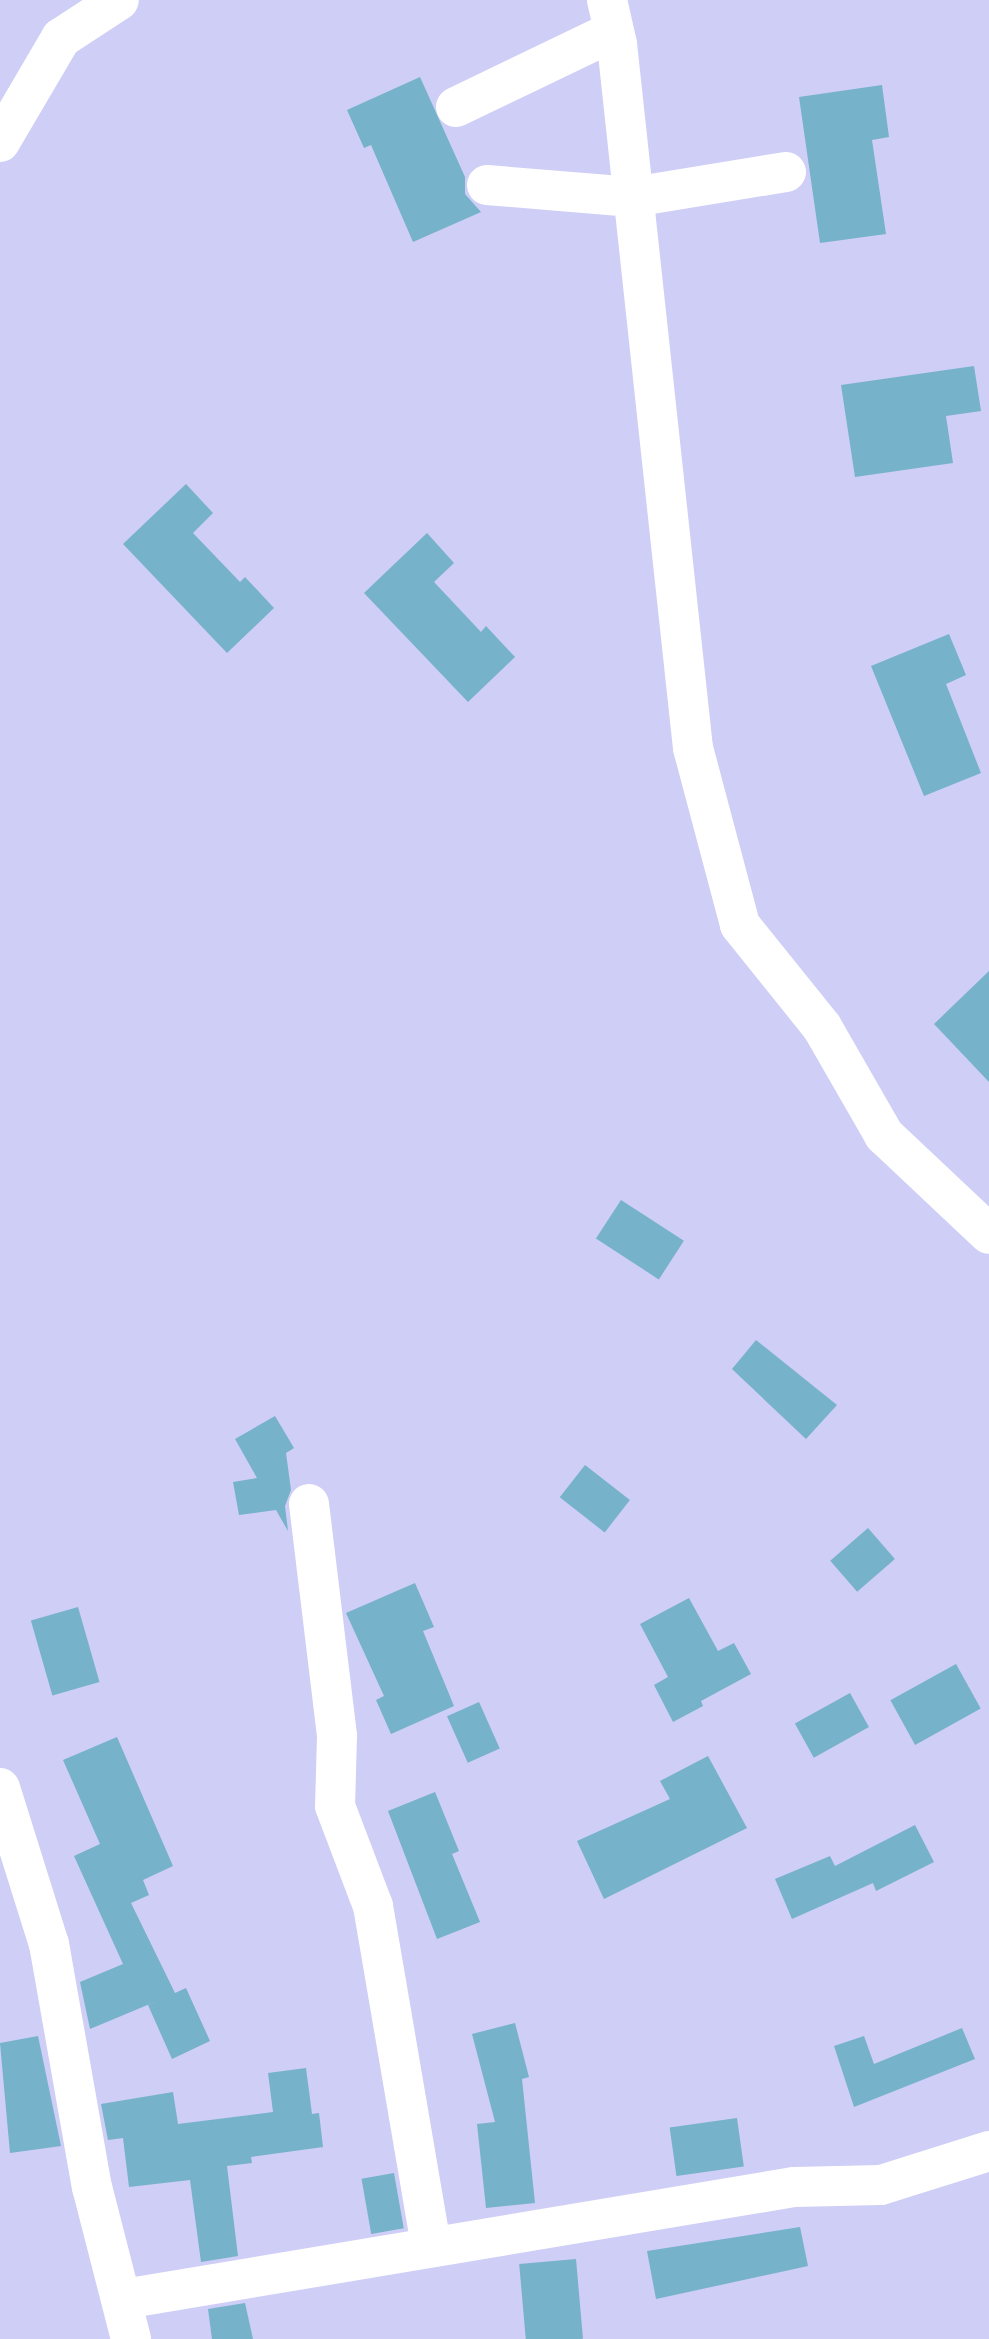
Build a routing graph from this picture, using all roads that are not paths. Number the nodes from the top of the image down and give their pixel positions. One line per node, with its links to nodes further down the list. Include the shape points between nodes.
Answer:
1 (119, 0): 4 (street, via 61,38)
2 (611, 16): 3 (street); 7 (street)
3 (456, 107)
4 (0, 142)
5 (786, 172): 7 (street)
6 (487, 186): 7 (street)
7 (633, 198): 8 (street, via 693,748 740,925 822,1027 884,1135)
8 (989, 1234)
9 (309, 1504): 12 (street, via 338,1736 335,1806 373,1906)
10 (0, 1788): 13 (street, via 49,1944 92,2187)
11 (989, 2151): 12 (street, via 881,2186 794,2187)
12 (431, 2246): 13 (street)
13 (124, 2299): 14 (street)
14 (131, 2339)

